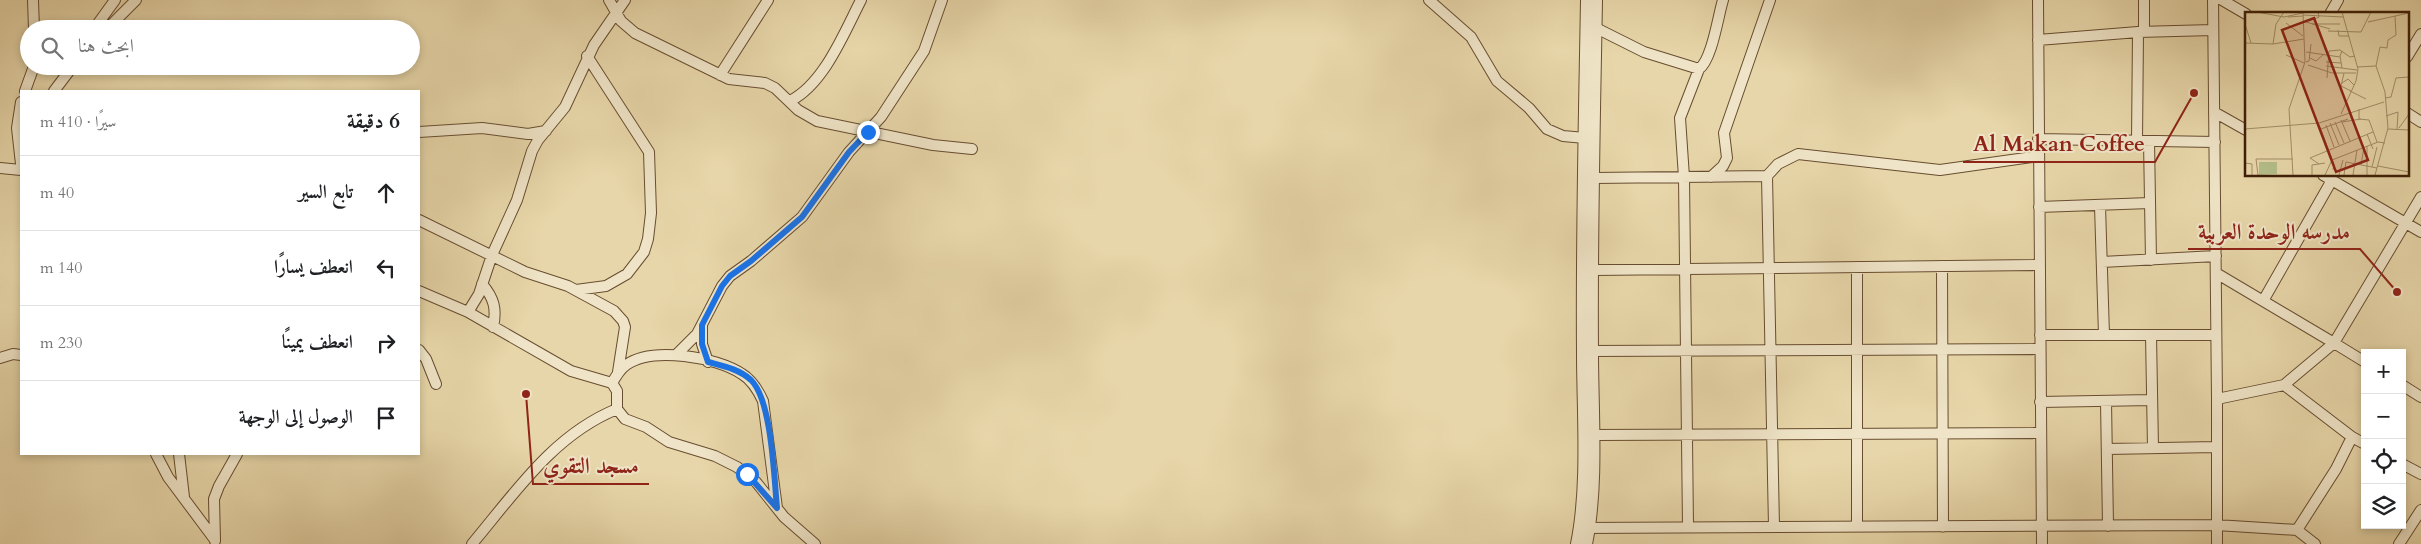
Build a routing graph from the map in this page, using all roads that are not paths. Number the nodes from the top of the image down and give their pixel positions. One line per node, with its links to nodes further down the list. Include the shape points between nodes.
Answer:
1 (33, 0): 22 (street)
2 (115, 0): 23 (street)
3 (136, 0): 24 (street)
4 (608, 0): 20 (street)
5 (625, 0): 20 (street)
6 (768, 0): 35 (street)
7 (861, 0): 38 (street, via 815,83)
8 (942, 0): 46 (street, via 924,51)
9 (1429, 0): 47 (street, via 1471,37 1497,81 1529,108 1547,129 1563,136)
10 (1587, 0): 47 (street)
11 (1596, 0): 25 (street)
12 (1723, 0): 32 (street, via 1714,37)
13 (1770, 0): 59 (street, via 1724,133 1727,158)
14 (2038, 0): 29 (street)
15 (2144, 0): 27 (street)
16 (2213, 0): 26 (street)
17 (2222, 0): 21 (street)
18 (2338, 0): 19 (street)
19 (2331, 12)
20 (617, 13): 30 (street); 35 (street, via 634,32)
21 (2245, 13)
22 (34, 20)
23 (101, 20)
24 (116, 20)
25 (1596, 28): 32 (street, via 1644,52); 60 (street)
26 (2214, 30): 27 (street); 40 (street)
27 (2141, 32): 29 (street); 50 (street)
28 (2421, 34): 31 (street)
29 (2038, 40): 48 (street)
30 (587, 56): 44 (street, via 568,101); 81 (street, via 649,152 651,213 644,252 632,269 606,286)
31 (2408, 56)
32 (1699, 69): 58 (street, via 1680,118)
33 (31, 75): 36 (street)
34 (66, 75): 37 (street)
35 (720, 76): 38 (street, via 765,83)
36 (25, 90)
37 (55, 90)
38 (790, 102): 46 (street, via 817,121)
39 (20, 106): 49 (street)
40 (2214, 112): 43 (street); 52 (street)
41 (2408, 114): 42 (street)
42 (2421, 122)
43 (2245, 129)
44 (546, 131): 45 (street, via 528,134 482,128); 69 (street, via 532,151 517,200)
45 (420, 132)
46 (868, 132): 53 (street); 85 (street, via 849,152 802,217 730,276)
47 (1585, 138): 97 (street)
48 (2038, 139): 50 (street); 54 (street)
49 (19, 140)
50 (2137, 141): 51 (street)
51 (2149, 141): 52 (street); 63 (street)
52 (2215, 142): 70 (street)
53 (972, 149)
54 (2039, 156): 57 (street, via 1940,170 1798,154 1778,164); 65 (street)
55 (0, 168): 56 (street)
56 (20, 170)
57 (1767, 176): 59 (street); 76 (street)
58 (1684, 177): 59 (street); 60 (street); 77 (street)
59 (1711, 177)
60 (1594, 178): 78 (street)
61 (2328, 178): 67 (street); 83 (street)
62 (2421, 197): 67 (street)
63 (2150, 202): 64 (street); 71 (street)
64 (2100, 206): 65 (street); 72 (street)
65 (2039, 208): 73 (street)
66 (420, 220): 69 (street)
67 (2406, 223): 68 (street); 91 (street)
68 (2421, 232)
69 (492, 255): 80 (street); 81 (street, via 525,272)
70 (2216, 256): 71 (street); 79 (street)
71 (2151, 260): 72 (street)
72 (2102, 262): 88 (street)
73 (2039, 265): 74 (street); 87 (street)
74 (1942, 266): 75 (street); 92 (street)
75 (1857, 267): 76 (street); 95 (street)
76 (1769, 268): 77 (street); 94 (street)
77 (1685, 269): 78 (street); 98 (street)
78 (1593, 270): 97 (street)
79 (2216, 273): 83 (street); 90 (street)
80 (482, 284): 84 (street); 86 (street, via 494,304)
81 (576, 290): 104 (street, via 614,311 623,321 624,339)
82 (420, 291): 84 (street)
83 (2263, 301): 91 (street)
84 (468, 312): 86 (street)
85 (702, 325): 100 (street, via 692,342); 103 (street, via 702,344)
86 (493, 327): 105 (street, via 570,371)
87 (2040, 335): 88 (street); 93 (street)
88 (2104, 335): 89 (street)
89 (2151, 335): 90 (street); 111 (street)
90 (2216, 335): 110 (street)
91 (2334, 343): 102 (street); 107 (street)
92 (1942, 349): 93 (street); 95 (street); 115 (street)
93 (2040, 349): 113 (street)
94 (1771, 350): 95 (street); 98 (street); 118 (street)
95 (1857, 350): 119 (street)
96 (420, 351): 106 (street)
97 (1587, 351): 98 (street); 120 (street); 141 (street)
98 (1686, 351): 117 (street)
99 (20, 355): 101 (street)
100 (676, 355): 103 (street); 104 (street, via 636,360)
101 (0, 358)
102 (2361, 360)
103 (708, 362): 132 (street, via 742,373 758,390 766,412)
104 (618, 373): 105 (street)
105 (612, 383): 114 (street, via 617,391)
106 (436, 384)
107 (2284, 385): 110 (street); 121 (street)
108 (2406, 388): 109 (street)
109 (2421, 397)
110 (2217, 399): 123 (street)
111 (2152, 400): 112 (street); 124 (street)
112 (2106, 401): 113 (street); 125 (street)
113 (2040, 402): 116 (street)
114 (617, 409): 132 (street, via 625,419 670,442 737,466 756,482); 144 (street, via 590,422 558,445)
115 (1943, 433): 116 (street); 119 (street); 140 (street)
116 (2040, 433): 135 (street)
117 (1687, 434): 118 (street); 120 (street); 137 (street)
118 (1773, 434): 119 (street); 138 (street)
119 (1857, 434): 139 (street)
120 (1593, 435): 141 (street)
121 (2352, 437): 122 (street); 142 (street, via 2336,469)
122 (2361, 442)
123 (2216, 447): 124 (street); 134 (street)
124 (2153, 448): 125 (street)
125 (2107, 449): 136 (street)
126 (157, 455): 131 (street)
127 (179, 455): 131 (street)
128 (236, 455): 143 (street, via 216,492 213,507)
129 (2406, 466): 130 (street)
130 (2421, 474)
131 (184, 498): 143 (street)
132 (777, 508): 145 (street)
133 (2421, 510): 151 (street)
134 (2216, 525): 136 (street); 142 (street); 149 (street)
135 (2041, 526): 136 (street); 140 (street); 148 (street)
136 (2108, 526)
137 (1688, 527): 138 (street); 141 (street)
138 (1774, 527): 139 (street)
139 (1857, 527): 140 (street)
140 (1943, 527)
141 (1585, 528): 146 (street); 147 (street)
142 (2297, 530): 150 (street)
143 (215, 542)
144 (472, 544)
145 (815, 544)
146 (1577, 544)
147 (1586, 544)
148 (2042, 544)
149 (2217, 544)
150 (2315, 544)
151 (2399, 544)

